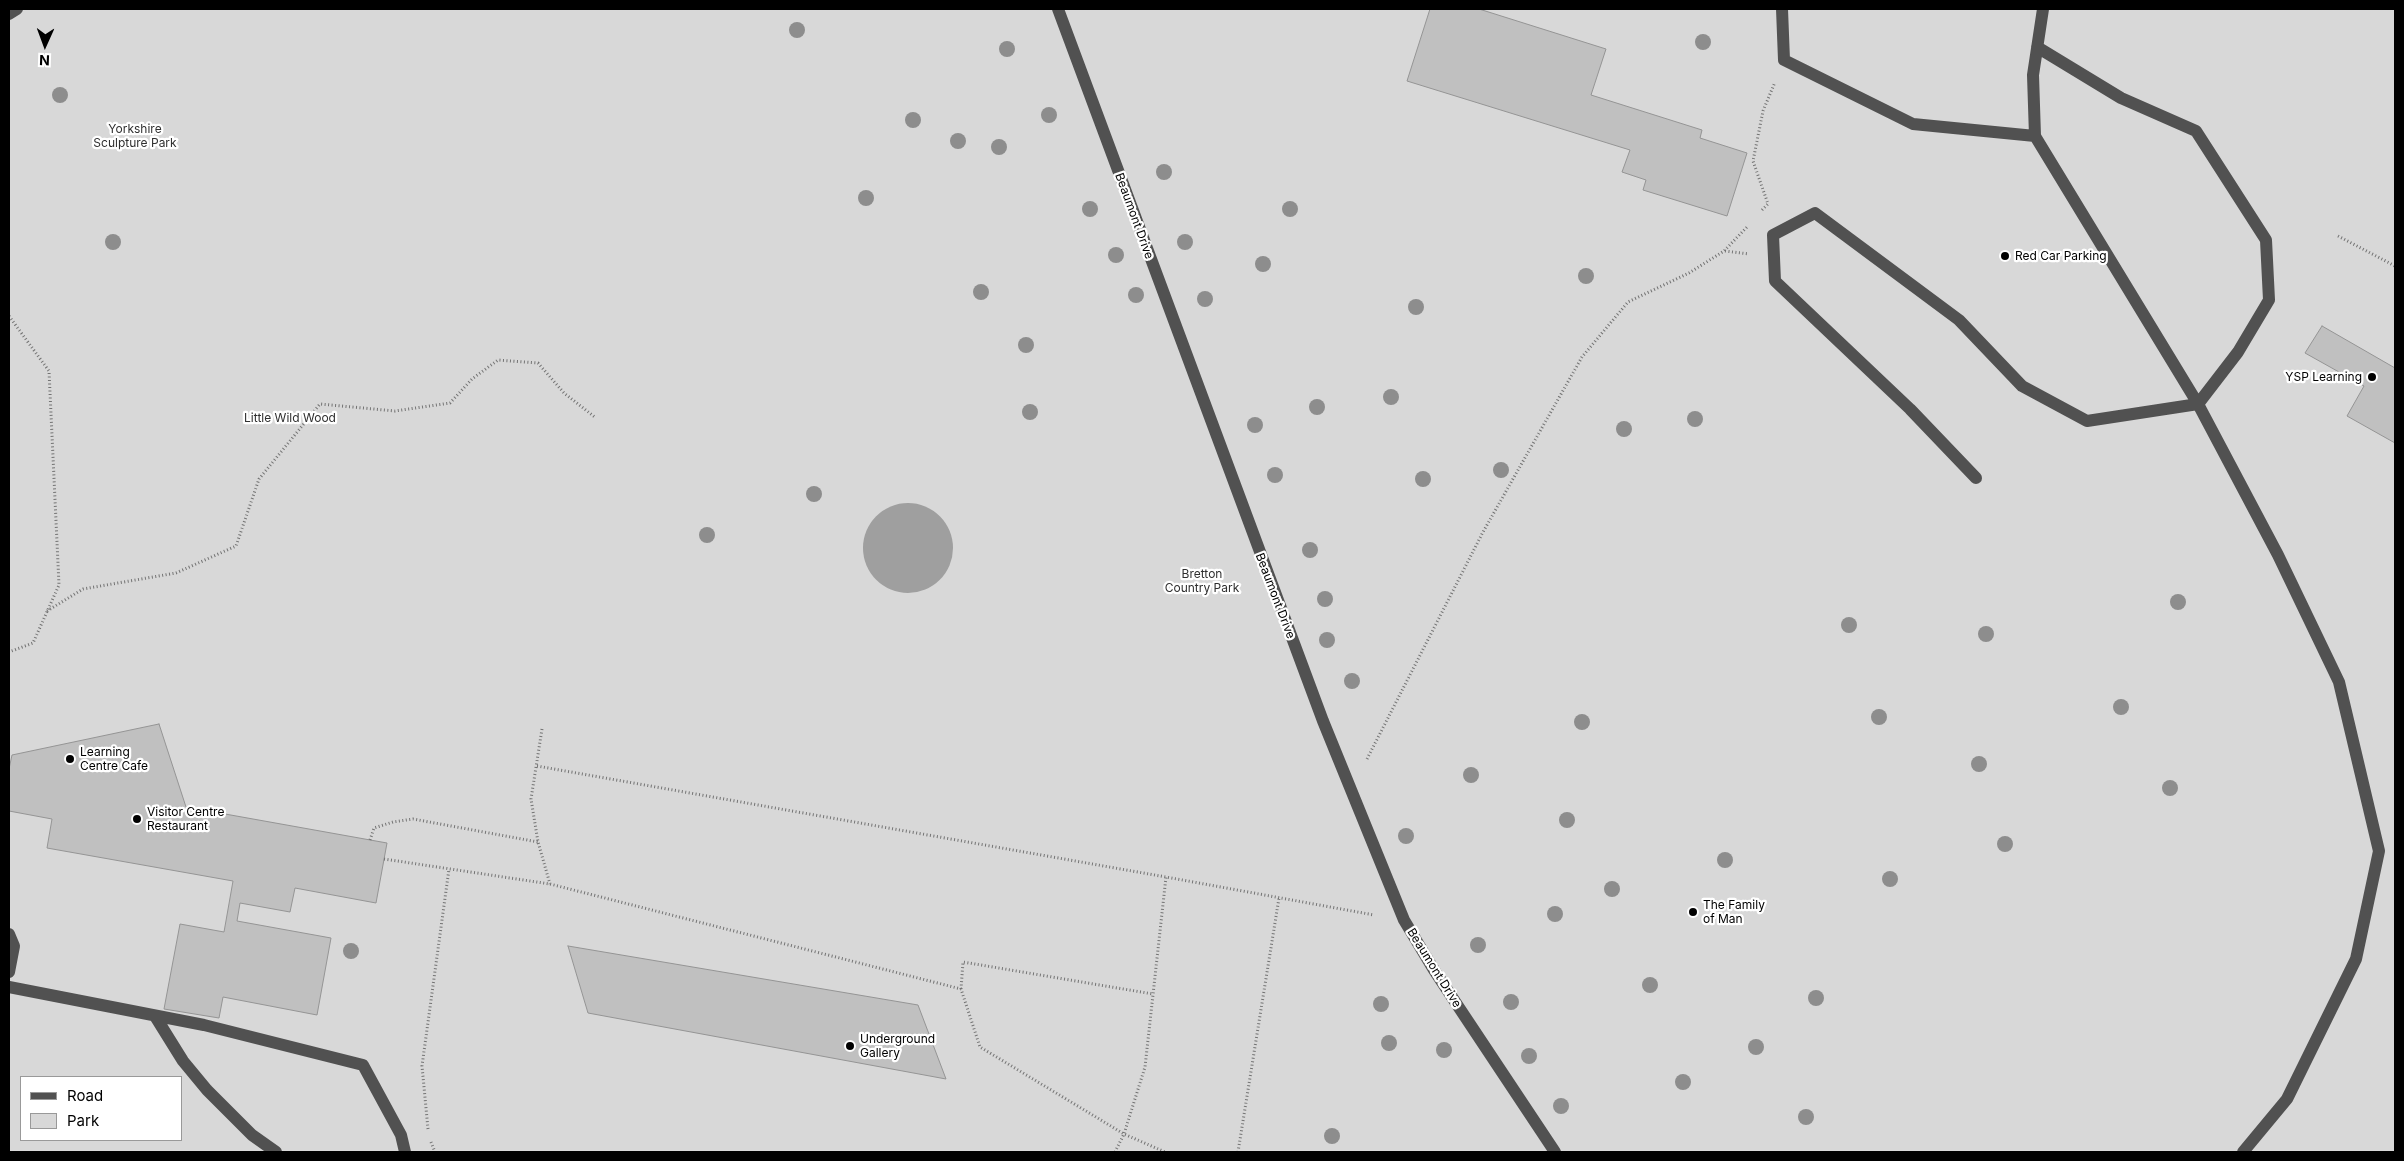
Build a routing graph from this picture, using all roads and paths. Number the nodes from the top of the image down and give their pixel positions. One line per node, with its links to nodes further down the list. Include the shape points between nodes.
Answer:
1 (17, 9): 5 (lane)
2 (1058, 9): 21 (lane, Beaumont Drive)
3 (1782, 9): 7 (lane)
4 (2043, 9): 6 (lane)
5 (9, 14)
6 (2037, 47): 8 (lane, via 2033,74); 14 (lane, via 2121,98 2196,131 2266,240 2269,300 2238,352)
7 (1784, 60): 8 (lane, via 1913,124); 9 (path, via 1763,111 1752,161 1768,204)
8 (2035, 136): 14 (lane)
9 (1756, 217)
10 (1749, 224): 21 (path, via 1724,251 1689,273 1628,302 1582,357 1483,532)
11 (2338, 236): 12 (path)
12 (2395, 266)
13 (9, 316): 17 (path, via 49,371 59,585)
14 (2198, 404): 16 (lane, via 2087,421 2022,386 1959,320 1815,213 1773,235 1775,281 1910,409); 44 (lane, via 2278,554 2339,682 2379,851 2356,959 2287,1099)
15 (596, 418): 17 (path, via 564,393 538,363 498,360 472,379 450,403 395,410 320,404 259,479 236,546 176,573 83,589)
16 (1976, 478)
17 (47, 611): 18 (path, via 33,643)
18 (9, 652)
19 (542, 729): 20 (path)
20 (537, 766): 23 (path, via 531,799); 26 (path)
21 (1351, 791): 29 (lane, Beaumont Drive)
22 (370, 840): 23 (path, via 374,828 413,820)
23 (538, 842): 27 (path)
24 (384, 858): 25 (path)
25 (449, 869): 27 (path); 39 (path, via 422,1066 428,1135)
26 (1166, 877): 28 (path); 34 (path)
27 (550, 884): 33 (path)
28 (1279, 898): 29 (path); 42 (path)
29 (1404, 920): 43 (lane, Beaumont Drive)
30 (9, 934): 31 (lane, via 14,946)
31 (9, 972)
32 (9, 987): 35 (lane)
33 (961, 989): 34 (path, via 963,962); 36 (path, via 980,1047)
34 (1153, 994): 36 (path, via 1146,1066)
35 (155, 1016): 37 (lane, via 183,1061 207,1090 252,1135); 38 (lane, via 363,1065 401,1135)
36 (1124, 1134): 40 (path); 41 (path)
37 (276, 1152)
38 (405, 1152)
39 (435, 1152)
40 (1115, 1152)
41 (1165, 1152)
42 (1238, 1152)
43 (1555, 1152)
44 (2243, 1152)

